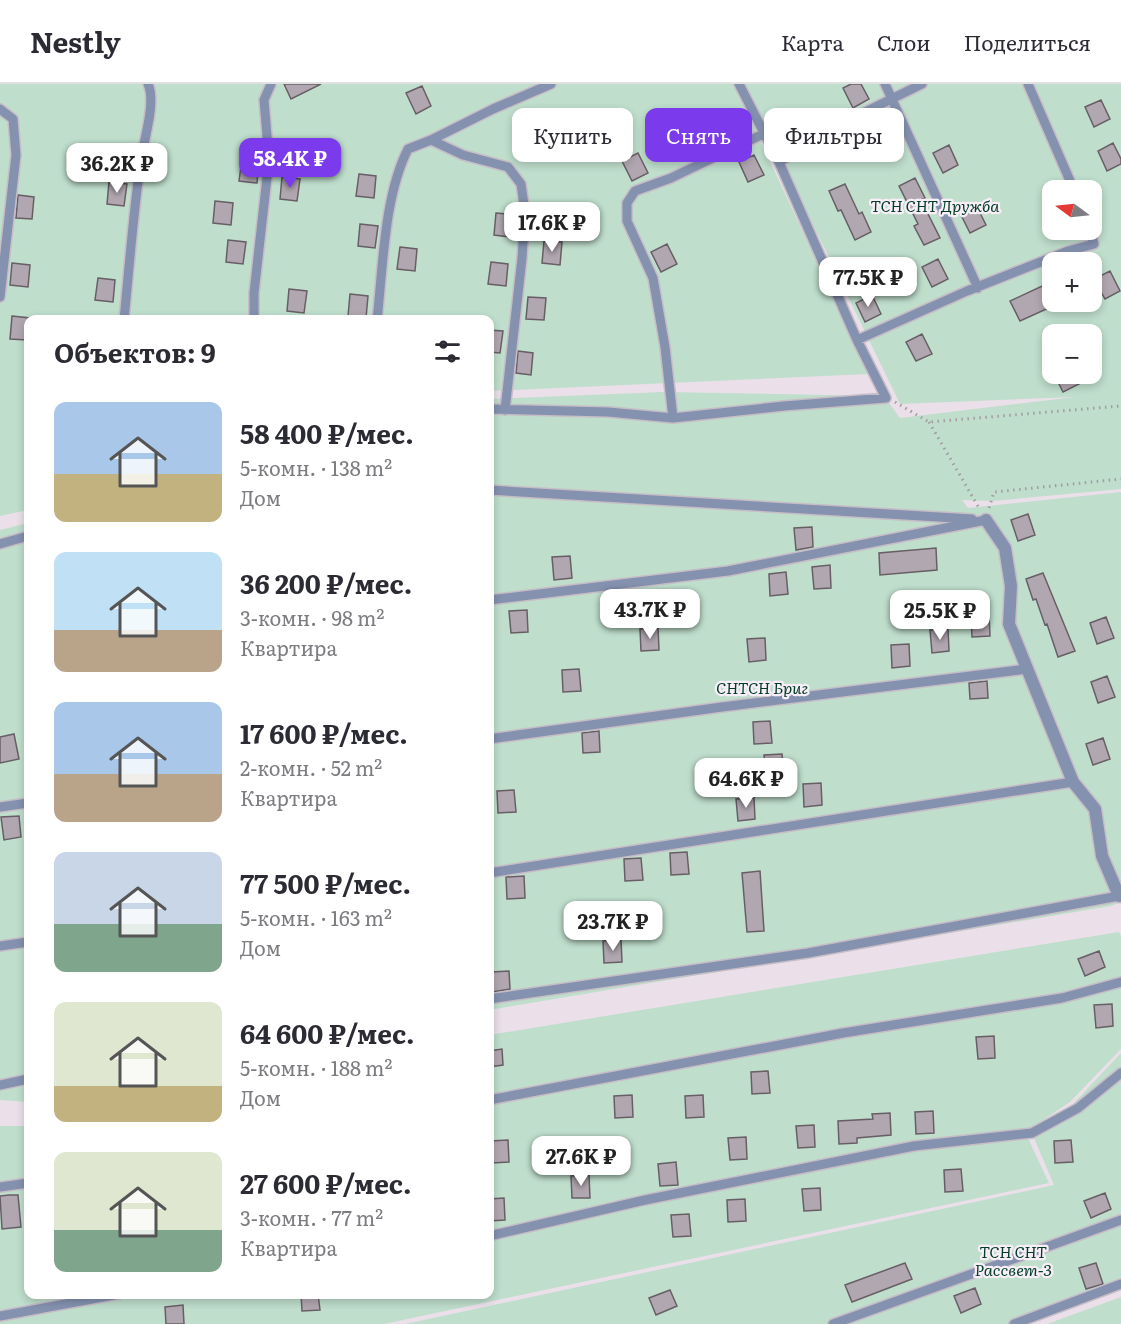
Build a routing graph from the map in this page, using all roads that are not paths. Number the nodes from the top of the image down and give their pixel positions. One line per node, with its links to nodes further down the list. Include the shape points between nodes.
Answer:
1 (148, 84): 18 (lane, via 150,106)
2 (271, 84): 19 (lane, via 264,100 269,160)
3 (551, 84): 12 (lane)
4 (739, 84): 11 (lane)
5 (885, 84): 8 (lane)
6 (922, 84): 8 (lane)
7 (1028, 84): 14 (lane)
8 (892, 100): 9 (lane); 16 (lane)
9 (874, 108)
10 (0, 109): 17 (lane, via 13,119 16,155)
11 (763, 134): 24 (lane, via 635,191 627,203 627,221 653,278)
12 (431, 140): 20 (lane, via 408,149 399,167 392,193); 23 (lane, via 463,155 508,167 521,184 525,212 522,258)
13 (779, 162): 21 (lane)
14 (1070, 180)
15 (1093, 240): 16 (lane, via 1094,244 1068,250)
16 (978, 288): 21 (lane)
17 (0, 297)
18 (125, 315)
19 (254, 315)
20 (378, 315)
21 (858, 340): 24 (lane, via 886,398)
22 (494, 409): 23 (lane)
23 (505, 410): 24 (lane)
24 (673, 418)
25 (494, 490): 26 (lane)
26 (986, 520): 29 (lane, via 728,571); 30 (street, via 1005,548 1011,586 1009,624)
27 (24, 537): 28 (lane)
28 (0, 544)
29 (494, 599)
30 (1027, 669): 31 (lane); 32 (street)
31 (494, 738)
32 (1073, 782): 35 (lane); 36 (street, via 1095,809 1102,856)
33 (24, 804): 34 (lane)
34 (0, 807)
35 (494, 872)
36 (1120, 896): 40 (lane, via 808,953)
37 (24, 943): 38 (lane)
38 (0, 946)
39 (1121, 982): 44 (lane, via 1062,998 843,1033)
40 (494, 998)
41 (1121, 1073): 48 (lane, via 1078,1108 1032,1133 914,1146)
42 (24, 1080): 43 (lane)
43 (0, 1085)
44 (494, 1099)
45 (24, 1184): 46 (lane)
46 (0, 1187)
47 (1121, 1220): 52 (lane)
48 (494, 1235)
49 (1121, 1284): 53 (lane)
50 (92, 1299): 51 (lane)
51 (0, 1316)
52 (833, 1324)
53 (1014, 1324)

